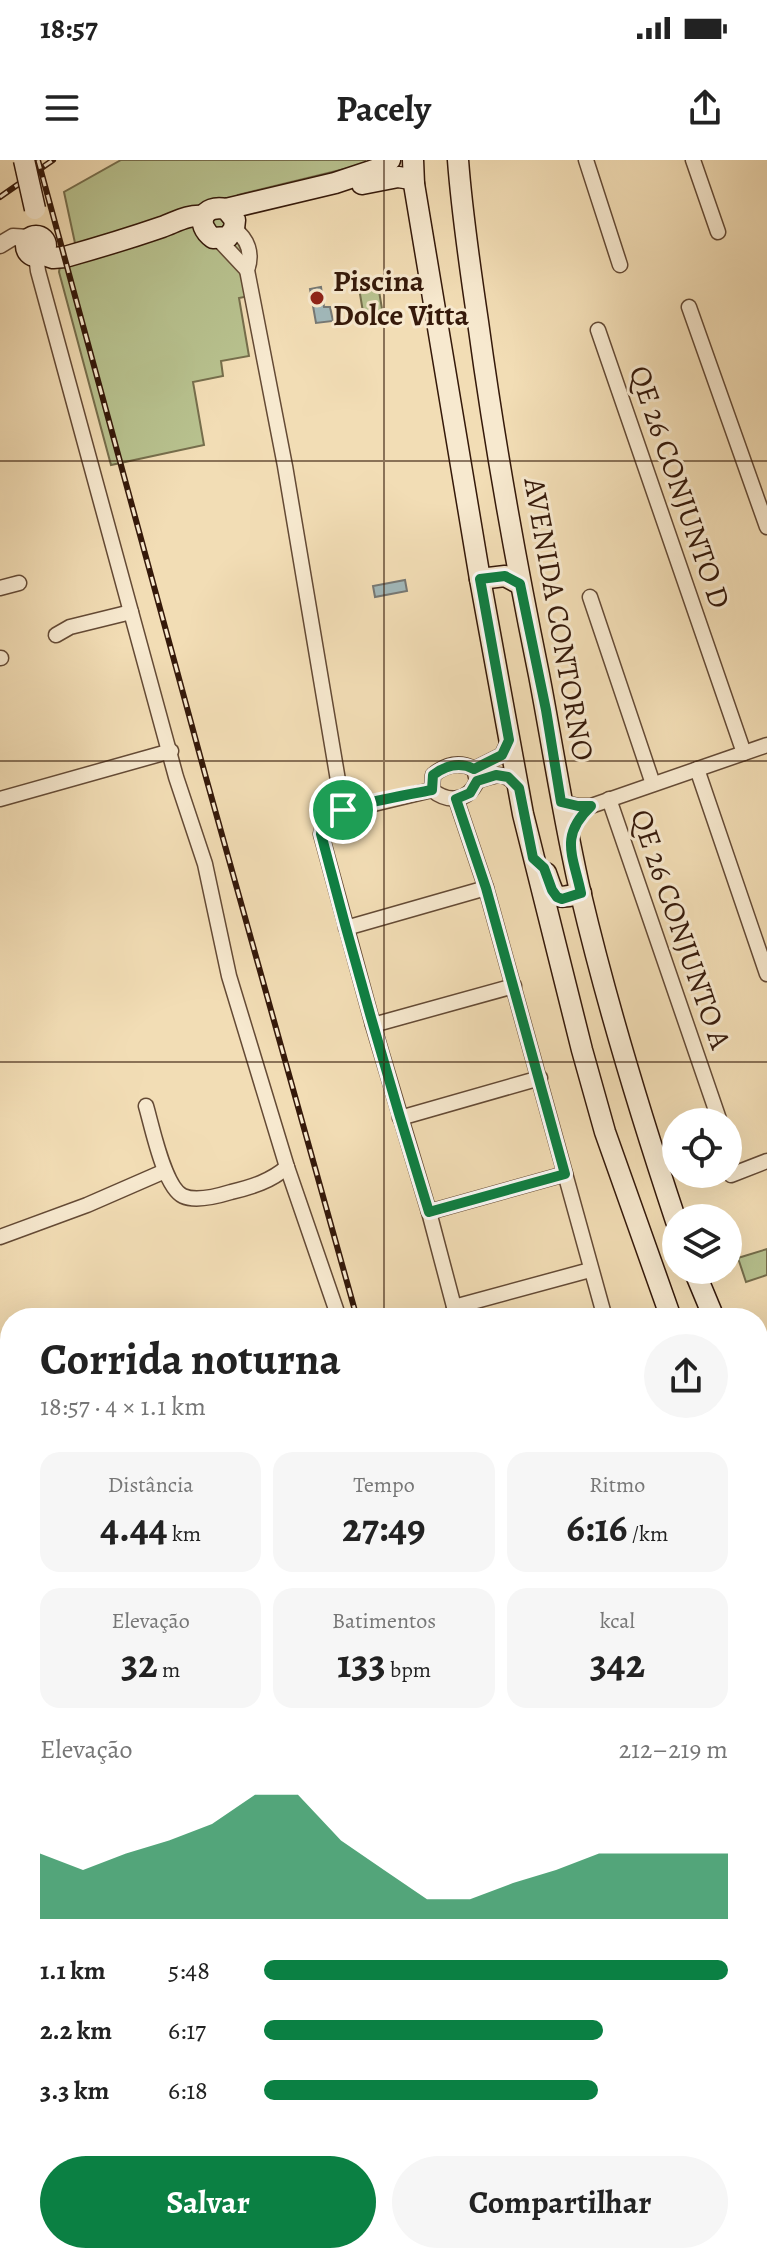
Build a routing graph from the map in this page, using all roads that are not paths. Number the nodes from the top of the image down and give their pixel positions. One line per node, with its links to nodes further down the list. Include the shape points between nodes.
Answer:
1 (24, 160): 10 (main road, bridge)
2 (390, 160): 8 (main road)
3 (413, 160): 7 (main road)
4 (458, 160): 18 (main road, AVENIDA CONTORNO, via 484,371)
5 (586, 160): 12 (street)
6 (693, 160): 9 (street)
7 (414, 184): 8 (main road, via 398,177 274,203); 16 (main road)
8 (220, 225): 10 (main road, via 166,226 58,258); 37 (street, via 247,270)
9 (718, 232)
10 (36, 245): 11 (street); 21 (street, via 38,271)
11 (0, 246)
12 (620, 265)
13 (689, 307): 15 (street)
14 (598, 330): 26 (street, QE 26 CONJUNTO D)
15 (767, 527)
16 (480, 579): 18 (main road, via 505,576); 23 (main road)
17 (19, 583): 19 (street)
18 (520, 584): 35 (main road, AVENIDA CONTORNO)
19 (0, 588)
20 (590, 597): 29 (street)
21 (131, 612): 22 (street); 25 (street)
22 (56, 635)
23 (509, 740): 28 (street, via 502,755); 30 (main road)
24 (767, 745): 26 (street)
25 (171, 751): 32 (street); 51 (street, via 205,864 229,976)
26 (744, 753): 27 (street)
27 (697, 769): 29 (street); 43 (street)
28 (476, 775): 30 (street, via 502,775); 31 (street, via 462,764 442,768 433,775); 33 (street, via 470,793)
29 (653, 784): 34 (street)
30 (519, 788): 39 (main road)
31 (432, 790): 33 (street); 37 (street)
32 (0, 799)
33 (456, 799): 40 (street)
34 (609, 799): 36 (street); 48 (street, QE 26 CONJUNTO A)
35 (561, 802): 36 (street); 38 (main road, AVENIDA CONTORNO)
36 (591, 806): 38 (street)
37 (343, 810): 42 (street, via 332,814 321,834)
38 (570, 837): 41 (main road, AVENIDA CONTORNO)
39 (533, 858): 41 (main road, via 544,868 557,897); 64 (main road, via 605,1132)
40 (486, 888): 42 (street); 44 (street)
41 (581, 893): 55 (main road, AVENIDA CONTORNO, via 616,1034)
42 (346, 928): 45 (street)
43 (767, 974)
44 (514, 986): 45 (street); 46 (street)
45 (373, 1025): 49 (street)
46 (540, 1078): 49 (street); 54 (street)
47 (146, 1106): 52 (street)
48 (715, 1108)
49 (400, 1118): 56 (street)
50 (767, 1161): 53 (street)
51 (287, 1167): 52 (street, via 262,1183 202,1197 183,1196); 60 (street)
52 (165, 1171): 57 (street)
53 (742, 1171)
54 (565, 1174): 56 (street); 58 (street)
55 (671, 1204)
56 (429, 1212): 61 (street)
57 (0, 1237)
58 (590, 1270): 62 (street); 63 (street)
59 (700, 1284): 65 (main road)
60 (336, 1308)
61 (455, 1308)
62 (472, 1308)
63 (602, 1308)
64 (667, 1308)
65 (710, 1308)

